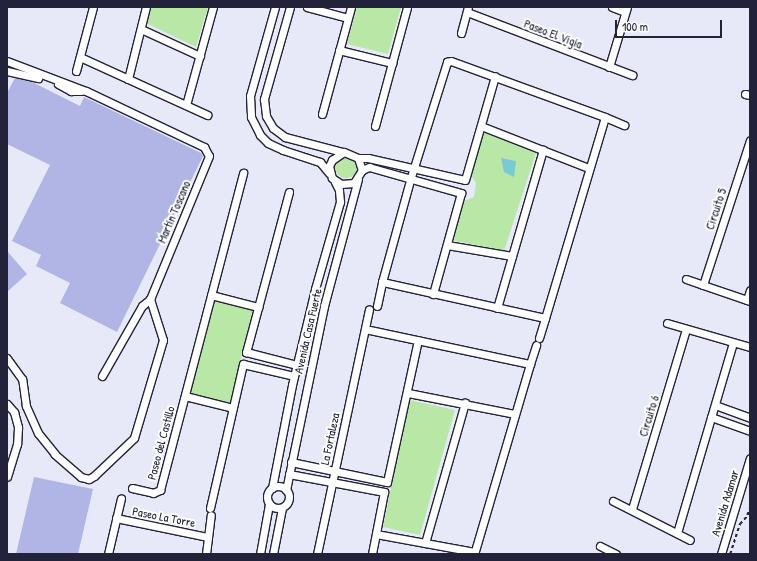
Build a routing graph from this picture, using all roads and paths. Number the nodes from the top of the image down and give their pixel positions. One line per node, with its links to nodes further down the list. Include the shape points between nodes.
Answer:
1 (93, 7): 19 (street)
2 (146, 7): 13 (street)
3 (213, 7): 18 (street)
4 (275, 7): 15 (street)
5 (290, 7): 16 (street)
6 (307, 7): 12 (street)
7 (351, 7): 12 (street)
8 (407, 7): 21 (street)
9 (612, 7): 11 (street)
10 (468, 10): 14 (street, Paseo El Vigía); 22 (street, Paseo El Vigía)
11 (626, 10): 22 (street)
12 (348, 18): 17 (street)
13 (141, 28): 18 (street); 27 (street)
14 (461, 33)
15 (264, 46): 16 (street); 44 (street, via 249,106 254,127 275,147 320,162)
16 (278, 50): 38 (street, via 264,99 269,123 285,137)
17 (339, 50): 21 (street); 30 (street)
18 (200, 56): 29 (street)
19 (80, 57): 24 (street); 27 (street)
20 (7, 61): 28 (street, Martín Toscano)
21 (392, 63): 34 (street)
22 (609, 67): 25 (street, Paseo El Vigía)
23 (7, 71): 28 (street, via 42,79 71,92)
24 (76, 71)
25 (632, 75)
26 (495, 76): 32 (street); 35 (street); 40 (street, via 459,63 447,62)
27 (128, 78): 29 (street)
28 (86, 91): 57 (street, Martín Toscano, via 204,147 209,156)
29 (186, 105): 31 (street)
30 (322, 114)
31 (207, 115)
32 (605, 118): 33 (street); 41 (street)
33 (624, 125)
34 (375, 126)
35 (481, 126): 37 (street); 40 (street, via 465,180)
36 (750, 140): 53 (street, Circuito 5)
37 (543, 150): 41 (street); 50 (street)
38 (344, 152): 39 (street); 44 (street, via 332,160)
39 (358, 158): 40 (street); 42 (street)
40 (414, 168): 45 (street)
41 (589, 168): 63 (street)
42 (362, 170): 45 (street, via 369,167); 46 (street)
43 (244, 173): 55 (street, Paseo del Castillo)
44 (330, 174): 47 (street)
45 (411, 177): 49 (street, via 461,192); 52 (street)
46 (359, 178): 47 (street, via 348,185); 86 (street, Avenida Casa Fuerte, via 324,306)
47 (336, 182): 72 (street, Avenida Casa Fuerte, via 340,202)
48 (289, 192): 60 (street)
49 (447, 245): 50 (street); 56 (street)
50 (512, 256): 61 (street)
51 (686, 279): 53 (street)
52 (382, 282): 56 (street); 59 (street)
53 (703, 285): 58 (street)
54 (750, 290): 58 (street)
55 (212, 294): 60 (street); 76 (street, Paseo del Castillo)
56 (433, 294): 61 (street)
57 (150, 299): 70 (street, via 163,340 134,438 89,479 80,477 38,433 26,406 22,379); 73 (street, via 142,306)
58 (748, 301)
59 (377, 306)
60 (258, 307): 72 (street, via 246,352)
61 (497, 308): 63 (street)
62 (369, 309): 65 (street, La Fortaleza)
63 (545, 318): 71 (street)
64 (667, 323): 66 (street)
65 (365, 329): 67 (street); 87 (street, La Fortaleza)
66 (686, 329): 68 (street); 99 (street, Circuito 6)
67 (418, 340): 71 (street); 75 (street)
68 (733, 343): 69 (street); 79 (street)
69 (750, 347)
70 (7, 358)
71 (530, 364): 81 (street)
72 (297, 365): 74 (street, Avenida Casa Fuerte)
73 (102, 376)
74 (294, 376): 80 (street, via 243,364); 92 (street, Avenida Casa Fuerte)
75 (408, 393): 77 (street); 87 (street, via 387,482)
76 (185, 396): 80 (street, Paseo del Castillo); 91 (street, Paseo del Castillo, via 160,490 153,494)
77 (465, 403): 81 (street); 107 (street)
78 (7, 404): 89 (street, via 14,412 18,427 17,444)
79 (715, 405): 82 (street); 83 (street)
80 (234, 408): 105 (street, Paseo La Torre, via 210,512)
81 (515, 414): 109 (street)
82 (711, 417): 84 (street); 103 (street)
83 (750, 418)
84 (750, 431)
85 (750, 458): 117 (street, Avenida Adamar)
86 (291, 462): 87 (street); 88 (street, Avenida Casa Fuerte)
87 (334, 471): 90 (street, La Fortaleza)
88 (289, 474): 90 (street); 93 (street, Avenida Casa Fuerte)
89 (7, 477)
90 (332, 484): 104 (street, via 384,492); 114 (street, La Fortaleza)
91 (132, 488)
92 (272, 488): 93 (street, via 280,486); 96 (street, via 267,494)
93 (286, 490): 97 (street, via 289,498)
94 (121, 498): 102 (street, Paseo La Torre)
95 (613, 501): 99 (street)
96 (269, 504): 97 (street, via 273,508); 112 (street)
97 (282, 508): 113 (street)
98 (750, 508): 101 (path)
99 (632, 509): 103 (street)
100 (750, 513): 101 (path)
101 (747, 515): 118 (path, via 740,524)
102 (116, 518): 105 (street, Paseo La Torre); 110 (street, Paseo La Torre)
103 (677, 533): 106 (street)
104 (376, 534): 107 (street); 115 (street)
105 (208, 537): 111 (street, Paseo La Torre)
106 (690, 540)
107 (425, 543): 109 (street)
108 (600, 546): 116 (street)
109 (474, 553)
110 (108, 554)
111 (206, 554)
112 (260, 554)
113 (273, 554)
114 (317, 554)
115 (372, 554)
116 (616, 554)
117 (721, 554)
118 (730, 554)

